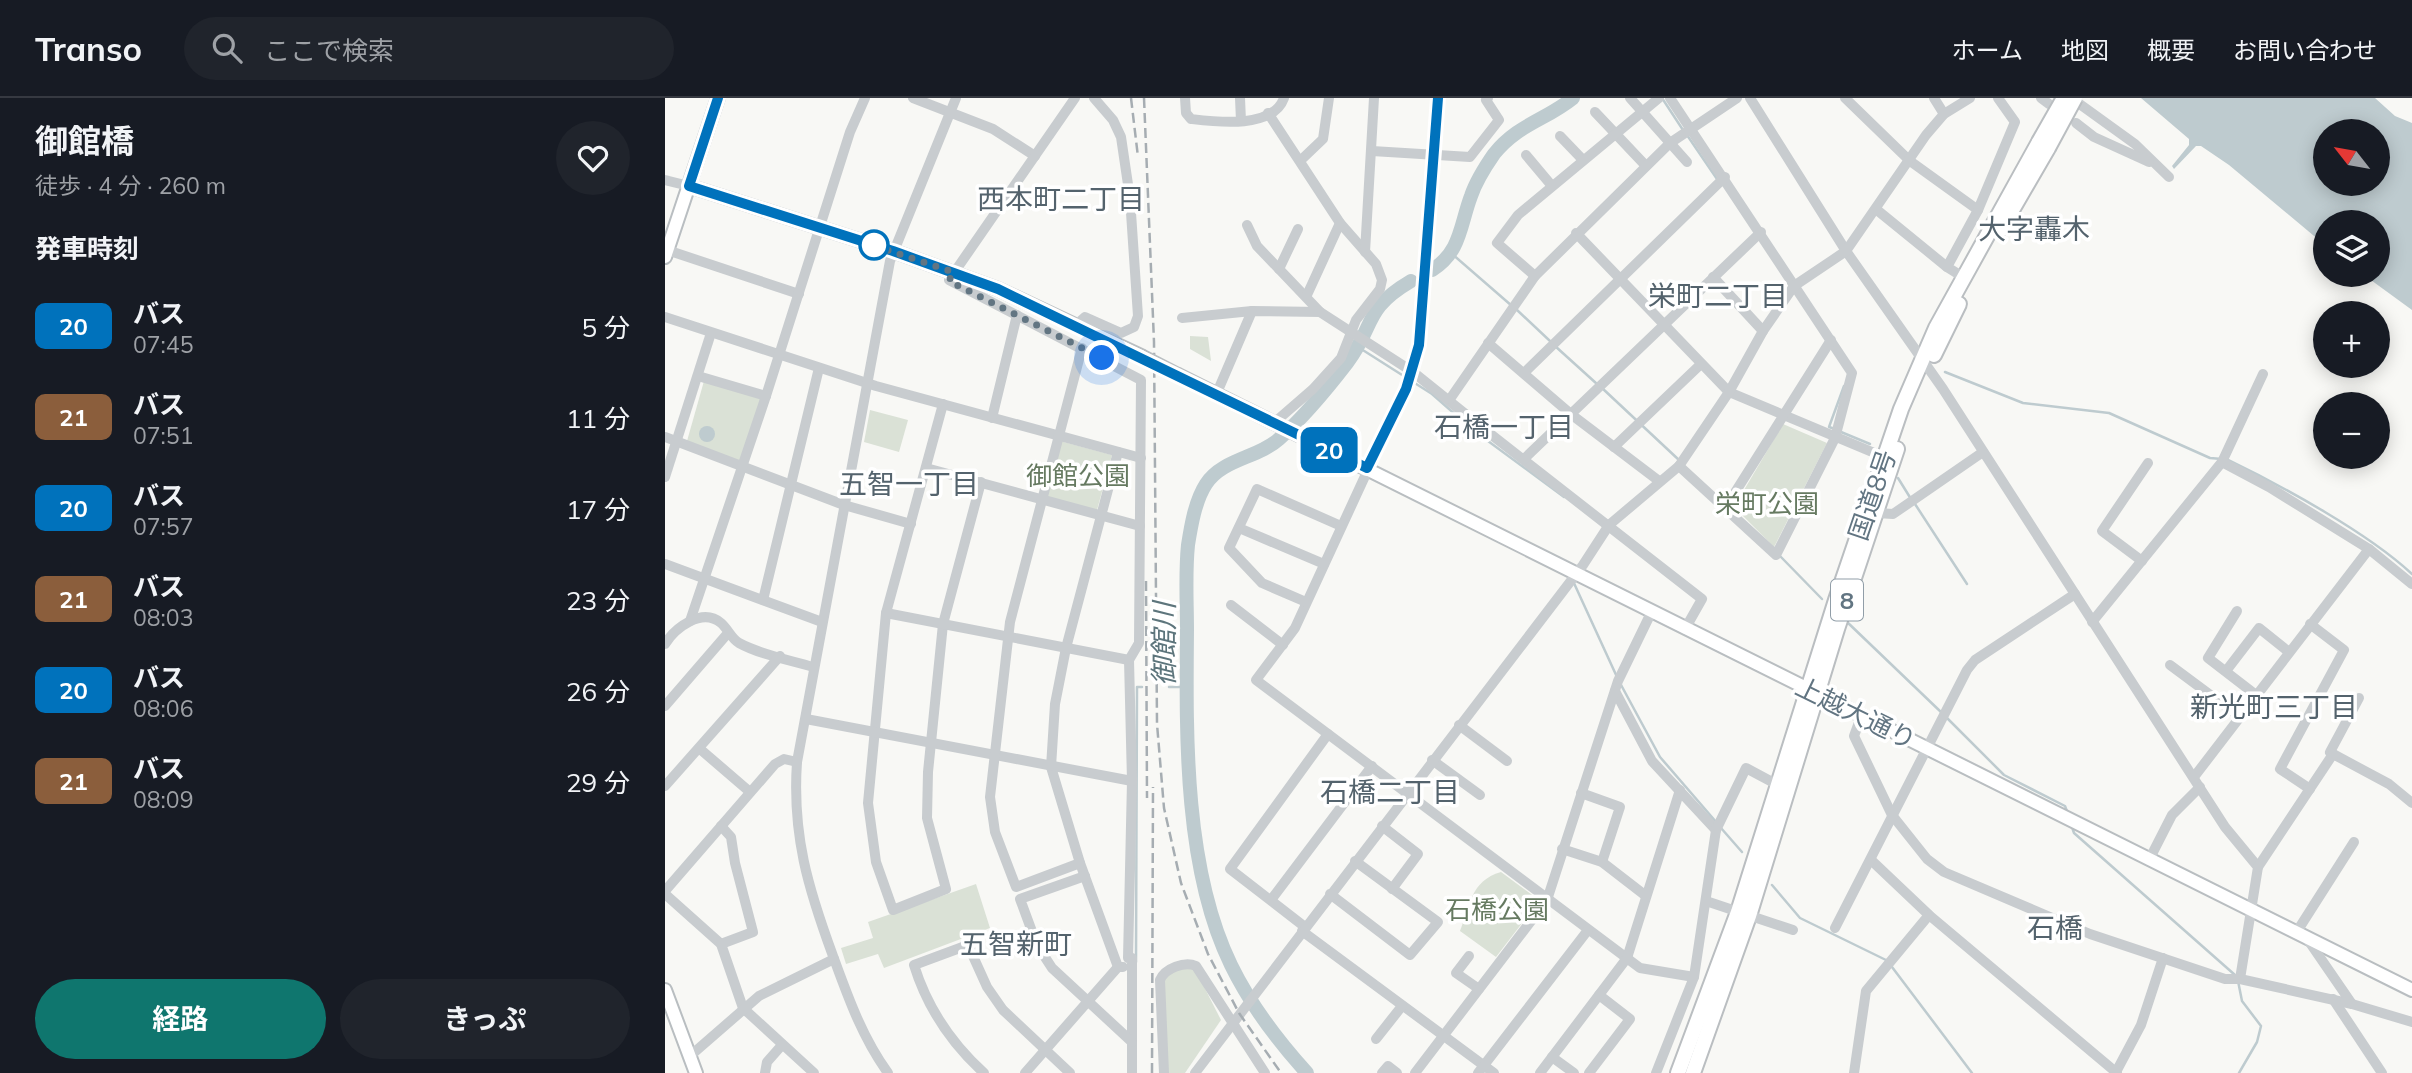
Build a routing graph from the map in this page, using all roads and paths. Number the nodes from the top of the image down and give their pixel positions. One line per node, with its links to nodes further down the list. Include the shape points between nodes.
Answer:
1 (717, 98): 47 (main road)
2 (865, 98): 53 (street)
3 (913, 98): 25 (street)
4 (956, 98): 25 (street)
5 (1075, 98): 39 (street)
6 (1094, 98): 77 (street, via 1121,137 1138,316 1134,327 1121,333 1085,317)
7 (1185, 98): 29 (street, via 1191,119)
8 (1240, 98): 29 (street)
9 (1284, 98): 27 (street)
10 (1329, 98): 40 (street, via 1323,139)
11 (1374, 98): 36 (street)
12 (1438, 98): 37 (street)
13 (1488, 98): 37 (street, via 1499,120 1470,157)
14 (1630, 98): 24 (street)
15 (1659, 98): 24 (street)
16 (1670, 98): 31 (street)
17 (1737, 98): 31 (street)
18 (1749, 98): 58 (street)
19 (1845, 98): 42 (street)
20 (1934, 98): 28 (street)
21 (1970, 98): 28 (street)
22 (1999, 98): 50 (street, via 2015,122)
23 (2071, 99): 30 (street, via 2135,145 2169,177 2152,163 2094,137); 35 (highway, 国道8号 / 8, bridge)
24 (1642, 110): 32 (street); 34 (street)
25 (950, 112): 39 (street, via 993,129); 57 (street)
26 (1595, 112): 32 (street)
27 (1268, 113): 29 (street); 40 (street)
28 (1944, 114): 42 (street)
29 (1241, 121)
30 (2075, 123)
31 (1689, 128): 34 (street); 45 (street)
32 (1614, 133): 41 (street); 44 (street)
33 (1560, 136): 41 (street)
34 (1670, 143): 43 (street); 44 (street)
35 (2044, 145): 66 (highway, 国道8号 / 8); 86 (highway, 国道8号 / 8)
36 (1372, 151): 37 (street); 59 (street)
37 (1435, 155): 88 (street, via 1423,313)
38 (1526, 155): 48 (street)
39 (1035, 156): 63 (street)
40 (1301, 160): 51 (street)
41 (1583, 160): 48 (street)
42 (1910, 161): 49 (street); 50 (street)
43 (1686, 162)
44 (1646, 166): 56 (street)
45 (1725, 177): 55 (street); 67 (street)
46 (665, 180): 47 (street)
47 (689, 186): 53 (main road); 60 (main road)
48 (1552, 186): 64 (street, via 1518,215 1497,243)
49 (1877, 209): 58 (street); 61 (street)
50 (1978, 210): 61 (street)
51 (1340, 223): 59 (street); 70 (street)
52 (1247, 225): 62 (street, via 1257,247)
53 (819, 228): 57 (main road); 69 (street)
54 (1297, 229): 62 (street)
55 (1761, 232): 65 (street); 68 (street)
56 (1576, 233): 64 (street); 67 (street)
57 (893, 251): 63 (main road); 92 (street)
58 (1846, 251): 68 (street); 86 (street)
59 (1365, 252): 78 (street, via 1382,280)
60 (666, 253): 69 (street)
61 (1947, 267): 66 (street)
62 (1279, 268): 70 (street)
63 (953, 272): 73 (street, via 949,281); 77 (main road)
64 (1535, 276): 82 (street)
65 (1713, 277): 76 (street); 79 (street)
66 (1963, 277): 86 (highway, 国道8号 / 8)
67 (1620, 281): 76 (street); 89 (street)
68 (1794, 286): 79 (street); 81 (street)
69 (799, 294): 84 (street)
70 (1307, 295): 72 (street)
71 (1252, 311): 72 (street); 75 (street); 94 (street)
72 (1320, 312): 78 (street)
73 (1017, 315): 83 (street); 100 (street)
74 (665, 317): 80 (street)
75 (1182, 318)
76 (1662, 324): 85 (street); 98 (street)
77 (1076, 325): 94 (main road, bridge)
78 (1353, 331): 88 (street); 101 (street, via 1341,358)
79 (1763, 331): 93 (street)
80 (711, 333): 84 (street); 91 (street)
81 (1831, 340): 99 (street); 104 (street, via 1852,373)
82 (1488, 343): 89 (street); 96 (street)
83 (1082, 348): 102 (street); 110 (street, via 1141,380)
84 (779, 355): 87 (street); 95 (street)
85 (1701, 364): 93 (street); 106 (street)
86 (1925, 365): 108 (street); 109 (highway, 国道8号 / 8); 125 (highway, 国道8号 / 8)
87 (818, 368): 92 (street); 121 (street)
88 (1413, 372): 96 (street); 117 (street)
89 (1525, 372): 98 (street)
90 (2263, 374): 112 (street)
91 (698, 376): 95 (street); 105 (street)
92 (868, 383): 97 (street); 123 (street)
93 (1729, 392): 99 (street); 115 (street)
94 (1216, 395): 101 (main road)
95 (766, 396): 114 (street)
96 (1450, 399): 111 (street)
97 (943, 404): 100 (street); 116 (street)
98 (1572, 415): 106 (street); 111 (street)
99 (1781, 415): 104 (street); 124 (street)
100 (992, 418): 102 (street)
101 (1277, 424): 117 (main road, 上越大通り)
102 (1057, 435): 107 (street); 122 (street)
103 (665, 437): 105 (street)
104 (1835, 438): 109 (street); 124 (street, via 1776,555)
105 (676, 442): 114 (street); 118 (street)
106 (1614, 447): 119 (street)
107 (1118, 452): 110 (street); 126 (street)
108 (1983, 452): 125 (street, via 1893,514); 139 (street)
109 (1884, 457): 164 (highway, 国道8号 / 8)
110 (1141, 458): 129 (street)
111 (1524, 459): 128 (street)
112 (2222, 462): 132 (street); 133 (street)
113 (2148, 463): 133 (street, via 2102,531)
114 (743, 466): 121 (street); 137 (street)
115 (1679, 466): 119 (street); 124 (street)
116 (926, 468): 120 (street); 127 (street)
117 (1367, 468): 130 (street); 136 (main road, 上越大通り)
118 (665, 477)
119 (1659, 481): 128 (street)
120 (981, 482): 122 (street); 149 (street)
121 (791, 484): 123 (street); 140 (street)
122 (1041, 499): 126 (street); 153 (street, via 1012,609)
123 (844, 505): 127 (street); 147 (street)
124 (1724, 510)
125 (1877, 513): 164 (highway, 国道8号 / 8)
126 (1101, 515): 129 (street); 156 (street)
127 (911, 524): 144 (street)
128 (1609, 524): 136 (street); 151 (street, via 1702,599)
129 (1140, 526): 159 (street, via 1139,643)
130 (1341, 526): 131 (street, via 1257,489); 135 (street)
131 (1239, 528): 135 (street); 141 (street, via 1229,548 1262,583)
132 (2368, 549): 138 (street); 150 (street)
133 (2142, 561): 148 (street)
134 (665, 564): 137 (street)
135 (1324, 564): 141 (street)
136 (1575, 573): 145 (main road, 上越大通り); 171 (street)
137 (705, 579): 140 (street); 146 (street)
138 (2412, 584)
139 (2075, 594): 148 (street); 175 (street, via 1975,660)
140 (762, 600): 147 (street)
141 (1306, 602): 155 (street)
142 (1231, 606): 155 (street)
143 (2237, 611): 162 (street, via 2208,658)
144 (886, 613): 149 (street); 172 (street)
145 (1651, 613): 151 (main road, 上越大通り); 163 (street)
146 (690, 621): 152 (street, via 715,620); 154 (street)
147 (822, 622): 161 (street)
148 (2092, 622): 184 (street)
149 (943, 624): 153 (street); 174 (street)
150 (2310, 624): 157 (street); 189 (street, via 2344,650 2280,769)
151 (1685, 629): 164 (main road, 上越大通り)
152 (729, 633): 158 (street, via 739,643); 167 (street)
153 (1010, 638): 156 (street); 178 (street)
154 (665, 644)
155 (1283, 645): 173 (street, via 1256,680)
156 (1066, 648): 159 (street); 183 (street, via 1055,704)
157 (2289, 652): 162 (street, via 2259,628); 165 (street)
158 (780, 656): 161 (street); 176 (street)
159 (1129, 660): 185 (street)
160 (2170, 665): 168 (street)
161 (813, 667): 170 (street)
162 (2226, 671): 165 (street)
163 (1615, 691): 190 (street, via 1652,761); 193 (street)
164 (1812, 693): 169 (main road, 上越大通り); 187 (highway, 国道8号 / 8); 217 (highway, 国道8号 / 8)
165 (2256, 695): 168 (street)
166 (2359, 698): 177 (street, via 2330,752)
167 (665, 706)
168 (2240, 717): 184 (street)
169 (1861, 718): 175 (main road, 上越大通り); 196 (street, via 1854,736)
170 (806, 719): 172 (street); 181 (street)
171 (1459, 725): 179 (street); 180 (street)
172 (874, 732): 174 (street); 174 (street, via 870,831 893,909 946,889 927,818)
173 (1328, 734): 182 (street); 213 (street, via 1230,869)
174 (932, 743): 178 (street)
175 (1926, 748): 196 (street); 203 (main road, 上越大通り)
176 (700, 749): 186 (street); 191 (street)
177 (2333, 754): 189 (street); 195 (street)
178 (995, 756): 183 (street); 206 (street, via 992,816 1016,887)
179 (1432, 760): 192 (street); 194 (street)
180 (1507, 761)
181 (797, 762): 191 (street, via 779,760); 228 (street, via 801,855)
182 (1372, 766): 192 (street); 213 (street)
183 (1051, 767): 185 (street); 206 (street)
184 (2194, 777): 188 (street)
185 (1132, 781): 229 (street, via 1128,958 1132,958)
186 (665, 785)
187 (1778, 785): 197 (street, via 1746,768); 217 (highway, 国道8号 / 8)
188 (2200, 787): 203 (street, via 2172,815); 207 (street)
189 (2310, 789): 207 (street)
190 (1680, 790): 197 (street); 212 (street)
191 (750, 792): 198 (street)
192 (1407, 793): 199 (street); 214 (street)
193 (1581, 793): 201 (street); 205 (street, via 1620,807)
194 (1480, 795)
195 (2411, 801)
196 (1892, 815): 202 (street); 227 (street, via 1927,859 1955,879)
197 (1718, 824): 215 (street)
198 (721, 826): 210 (street); 224 (street, via 731,837 753,932)
199 (1381, 826): 204 (street); 209 (street, via 1418,854)
200 (2354, 842): 223 (street)
201 (1562, 849): 205 (street); 214 (street)
202 (1871, 860): 218 (street); 219 (street)
203 (2149, 860): 216 (main road, 上越大通り)
204 (1355, 861): 209 (street); 211 (street)
205 (1602, 862): 212 (street)
206 (1080, 863): 208 (street)
207 (2258, 867): 216 (street)
208 (1085, 876): 230 (street); 238 (street, via 1020,899 1045,958 1065,982)
209 (1392, 889): 211 (street, via 1438,922 1410,955)
210 (665, 892): 224 (street)
211 (1330, 894): 220 (street)
212 (1646, 895): 226 (street)
213 (1271, 900): 220 (street)
214 (1547, 900): 221 (street); 233 (street)
215 (1706, 901): 217 (street); 231 (street)
216 (2251, 911): 223 (main road, 上越大通り); 232 (street)
217 (1744, 914): 222 (street); 272 (highway, 国道8号 / 8); 273 (highway, 国道8号 / 8)
218 (1929, 915): 252 (street); 274 (street, via 1866,991)
219 (1835, 928)
220 (1303, 929): 240 (street); 243 (street)
221 (1588, 930): 226 (street); 251 (street)
222 (1793, 930)
223 (2302, 936): 235 (main road, 上越大通り); 239 (street)
224 (721, 944): 241 (street)
225 (1469, 956): 233 (street, via 1456,973)
226 (1627, 958): 231 (street, via 1640,968); 236 (street)
227 (2163, 958): 232 (street, via 2225,979); 252 (street, via 2141,1025)
228 (834, 959): 241 (street, via 788,979); 256 (street, via 857,1020)
229 (1132, 966): 230 (street); 246 (street)
230 (1118, 967): 238 (street)
231 (1694, 977): 271 (street)
232 (2240, 979): 237 (street)
233 (1479, 989): 244 (street)
234 (665, 990): 249 (main road)
235 (2412, 990)
236 (1599, 995): 250 (street); 270 (street, via 1630,1019)
237 (2333, 999): 239 (street); 275 (street)
238 (1090, 1001): 246 (street); 248 (street)
239 (2352, 1004): 242 (street)
240 (1402, 1006): 244 (street); 245 (street)
241 (743, 1008): 247 (street); 249 (street)
242 (2412, 1022)
243 (1232, 1024): 261 (street, via 1196,966 1188,963 1165,971 1160,980); 262 (street); 263 (street)
244 (1444, 1035): 251 (street); 266 (street)
245 (1376, 1039)
246 (1132, 1042): 260 (street)
247 (782, 1045): 254 (street, via 767,1062); 255 (street)
248 (1045, 1050): 257 (street, via 995,1000 968,945 914,965 936,1016); 258 (street); 259 (street)
249 (690, 1056): 253 (main road)
250 (1552, 1057): 268 (street); 269 (street)
251 (1481, 1069): 267 (street)
252 (2116, 1072)
253 (696, 1073)
254 (765, 1073)
255 (814, 1073)
256 (888, 1073)
257 (984, 1073)
258 (1025, 1073)
259 (1070, 1073)
260 (1132, 1073)
261 (1164, 1073)
262 (1195, 1073)
263 (1265, 1073)
264 (1382, 1073): 265 (street, via 1388,1066)
265 (1397, 1073)
266 (1415, 1073)
267 (1494, 1073)
268 (1541, 1073)
269 (1574, 1073)
270 (1590, 1073)
271 (1656, 1073)
272 (1678, 1073)
273 (1693, 1073)
274 (1854, 1073)
275 (2382, 1073)

